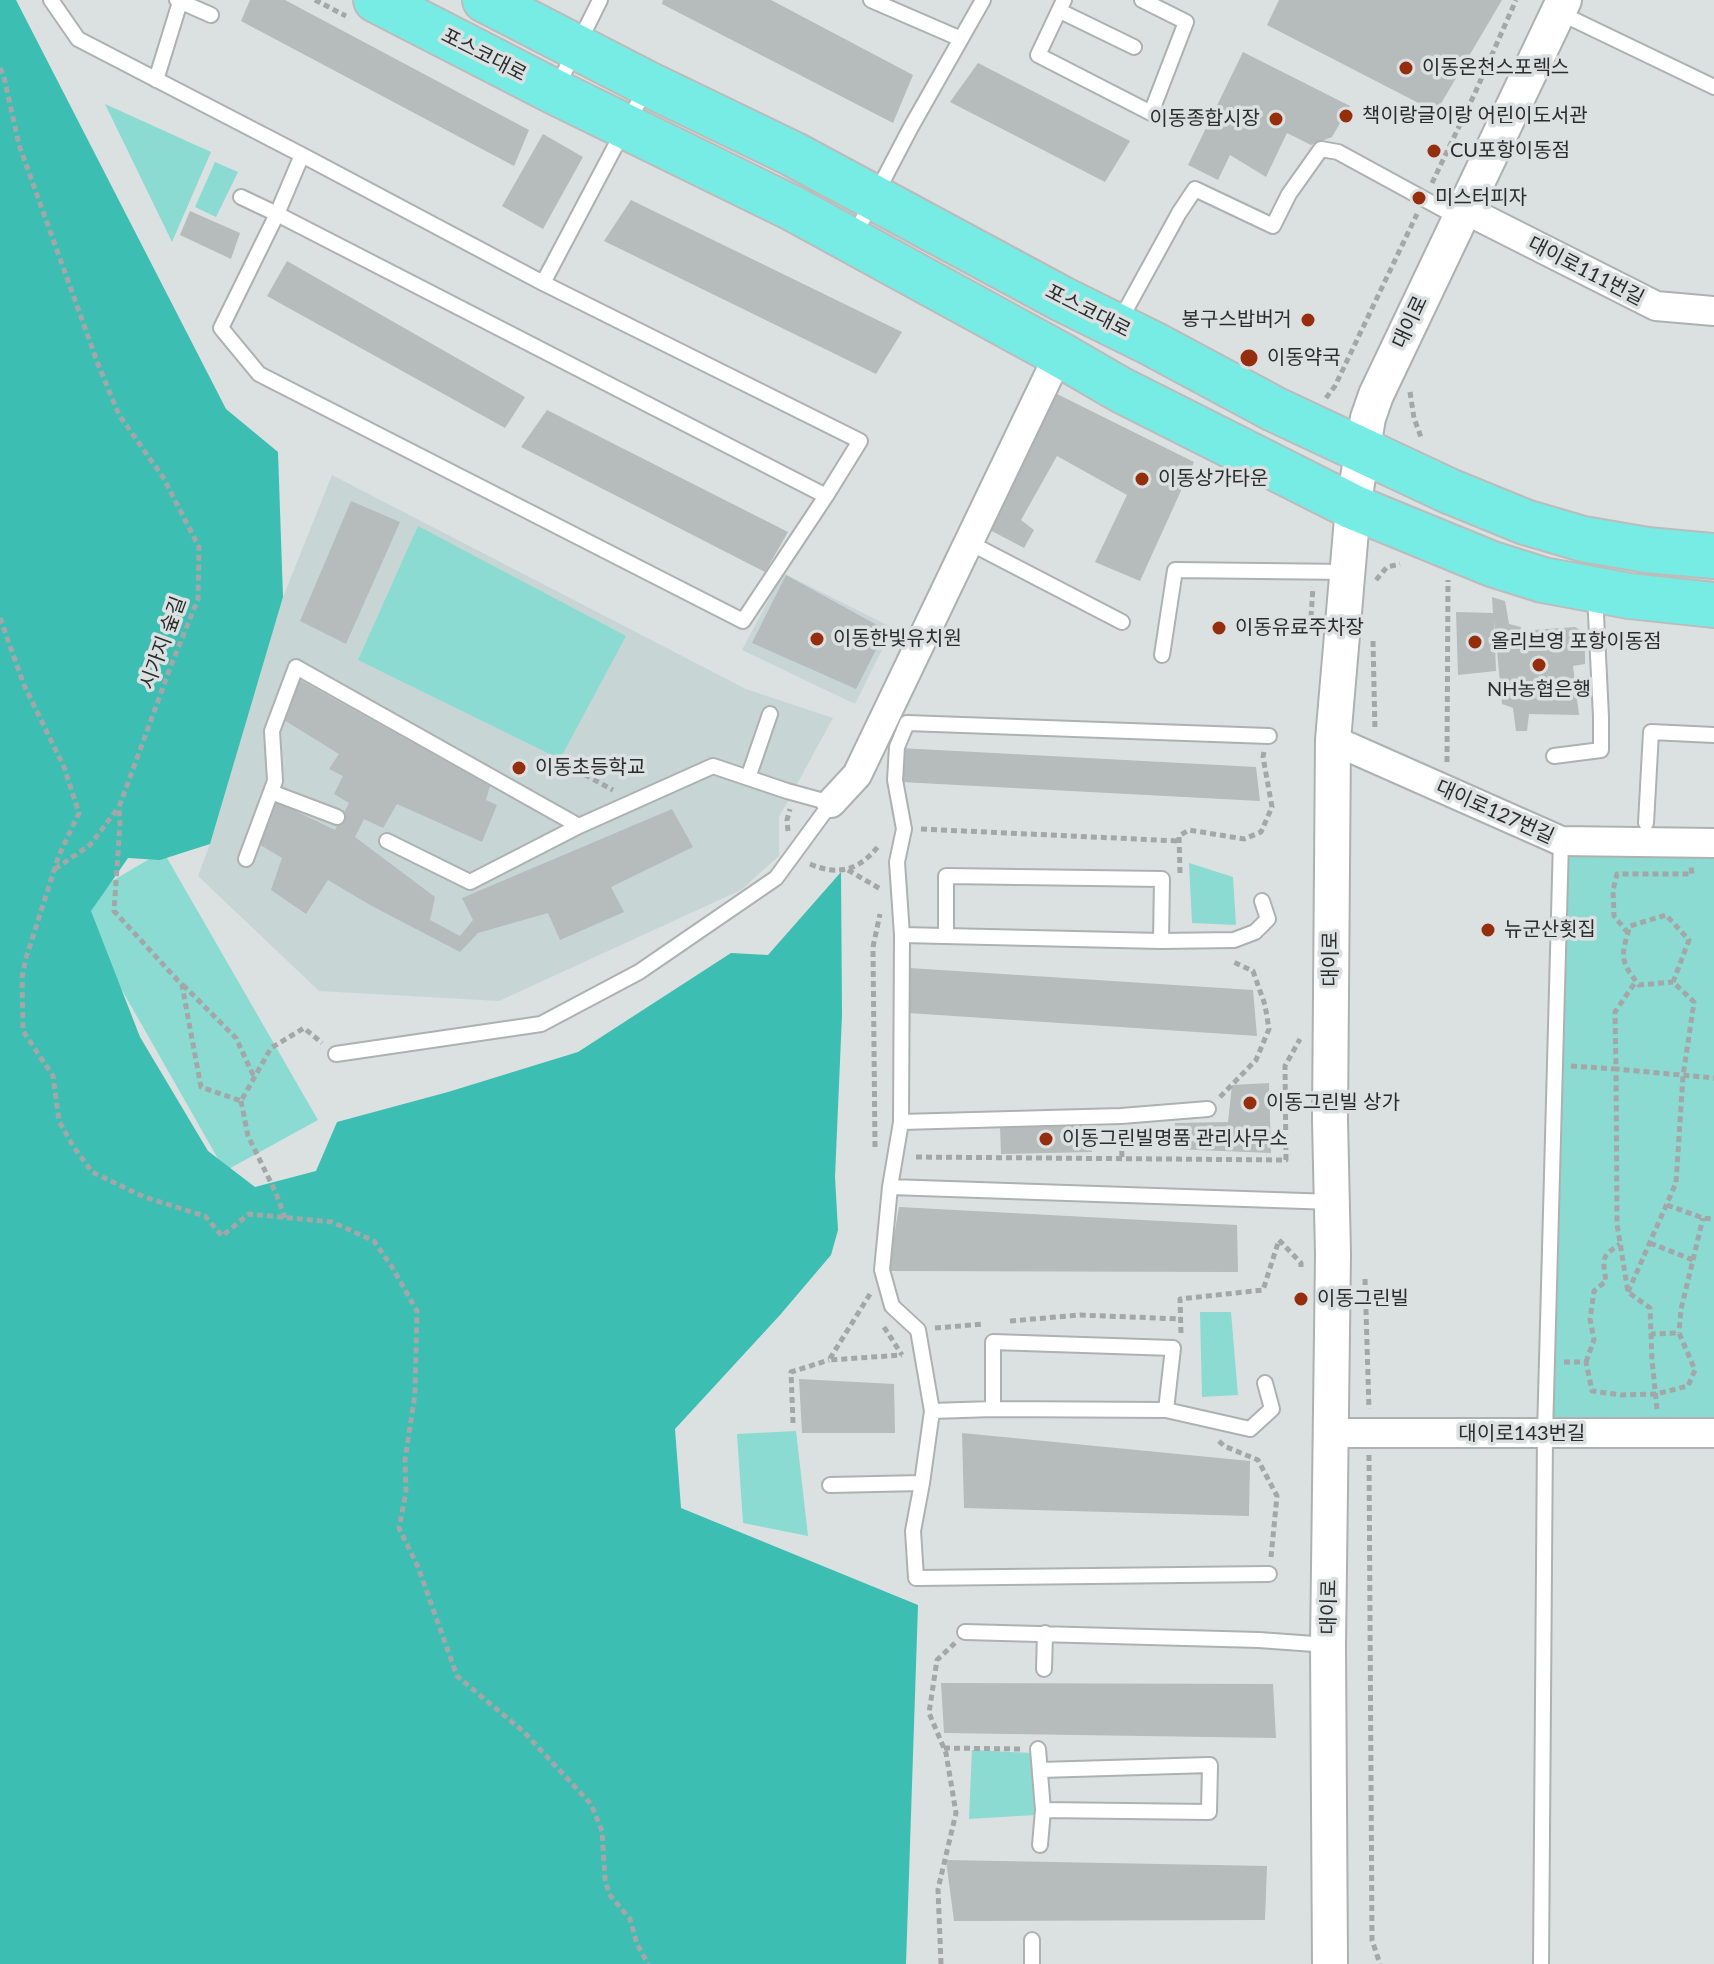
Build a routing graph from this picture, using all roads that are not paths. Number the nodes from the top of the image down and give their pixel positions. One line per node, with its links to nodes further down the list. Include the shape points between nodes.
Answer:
1 (51, 0): 15 (lane, via 78,39)
2 (376, 0): 18 (main road, 포스코대로)
3 (485, 0): 13 (main road, 포스코대로)
4 (600, 0): 13 (lane)
5 (983, 0): 12 (lane)
6 (1142, 0): 9 (lane, via 1186,22 1151,113 1038,55)
7 (178, 1): 11 (lane); 15 (lane)
8 (879, 2): 12 (lane)
9 (1062, 6): 14 (lane)
10 (1561, 6): 17 (lane); 24 (street, 대이로)
11 (211, 15)
12 (961, 39): 22 (lane)
13 (578, 47): 16 (main road, 포스코대로); 18 (lane)
14 (1134, 47)
15 (156, 80): 20 (lane)
16 (648, 84): 19 (lane); 22 (main road, 포스코대로)
17 (1714, 87)
18 (555, 92): 19 (main road, 포스코대로)
19 (626, 125): 26 (main road, 포스코대로); 28 (lane)
20 (302, 155): 23 (lane); 28 (lane)
21 (241, 197): 23 (lane)
22 (873, 198): 25 (main road, 포스코대로); 26 (lane)
23 (277, 214): 33 (lane); 33 (lane, via 221,328 259,374 273,382 743,621)
24 (1462, 214): 29 (street, 대이로111번길, via 1656,306); 30 (lane, via 1338,152 1321,149 1273,226 1195,189); 32 (street, 대이로, via 1376,395)
25 (930, 229): 27 (main road, via 912,243); 30 (main road, 포스코대로)
26 (852, 240): 27 (main road, 포스코대로)
27 (910, 272): 31 (main road, 포스코대로)
28 (543, 283): 33 (lane, via 860,441)
29 (1714, 311)
30 (1117, 326): 32 (main road, 포스코대로)
31 (1059, 354): 34 (main road, 포스코대로); 35 (street)
32 (1363, 450): 34 (street, 대이로); 36 (main road, 포스코대로, via 1525,522 1583,539)
33 (826, 496)
34 (1353, 507): 37 (street, 대이로); 38 (main road, 포스코대로, via 1492,564)
35 (968, 542): 40 (lane); 49 (street, via 857,775)
36 (1714, 556)
37 (1348, 572): 41 (lane, via 1175,570); 45 (street, 대이로)
38 (1595, 590): 39 (main road, 포스코대로); 46 (lane, via 1601,750)
39 (1714, 605)
40 (1122, 622)
41 (1162, 655)
42 (770, 714): 47 (lane)
43 (1714, 735): 51 (lane, via 1651,732)
44 (1269, 736): 58 (lane, via 907,723 897,747 895,780 904,829 897,862)
45 (1333, 740): 54 (street, 대이로127번길); 65 (street, 대이로)
46 (1554, 756)
47 (748, 778): 49 (lane); 52 (lane, via 713,766)
48 (271, 792): 50 (lane); 52 (lane, via 272,731 296,667); 56 (lane)
49 (831, 803): 61 (lane, via 776,878 639,972 541,1024)
50 (337, 817)
51 (1646, 823)
52 (579, 826): 53 (lane, via 470,882)
53 (387, 841)
54 (1561, 841): 55 (street, 대이로127번길); 72 (lane)
55 (1714, 843)
56 (246, 859)
57 (1262, 901): 60 (lane, via 1268,919 1255,932 1234,940)
58 (902, 935): 59 (lane); 63 (lane)
59 (946, 936): 60 (lane); 60 (lane, via 946,876 1162,879)
60 (1161, 941)
61 (336, 1054)
62 (1208, 1109): 63 (lane)
63 (901, 1122): 64 (lane)
64 (890, 1187): 65 (lane); 69 (lane, via 882,1270 892,1306 918,1330)
65 (1333, 1202): 70 (street, 대이로)
66 (1265, 1383): 68 (lane, via 1272,1409 1250,1429)
67 (993, 1409): 68 (lane); 68 (lane, via 993,1342 1173,1348); 69 (lane)
68 (1166, 1410)
69 (932, 1411): 73 (lane)
70 (1331, 1433): 72 (street, 대이로143번길); 78 (street, 대이로)
71 (1714, 1433): 72 (street, 대이로143번길)
72 (1545, 1434): 87 (lane)
73 (922, 1483): 74 (lane); 75 (lane, via 913,1531 916,1578)
74 (830, 1485)
75 (1269, 1574)
76 (965, 1632): 77 (lane)
77 (1045, 1633): 78 (lane); 79 (lane)
78 (1328, 1645): 86 (street, 대이로)
79 (1044, 1669)
80 (1038, 1749): 81 (lane)
81 (1040, 1770): 82 (lane); 82 (lane, via 1210,1765 1209,1812)
82 (1043, 1810): 83 (lane)
83 (1040, 1845)
84 (1032, 1940): 85 (lane)
85 (1032, 1964)
86 (1330, 1964)
87 (1541, 1964)

